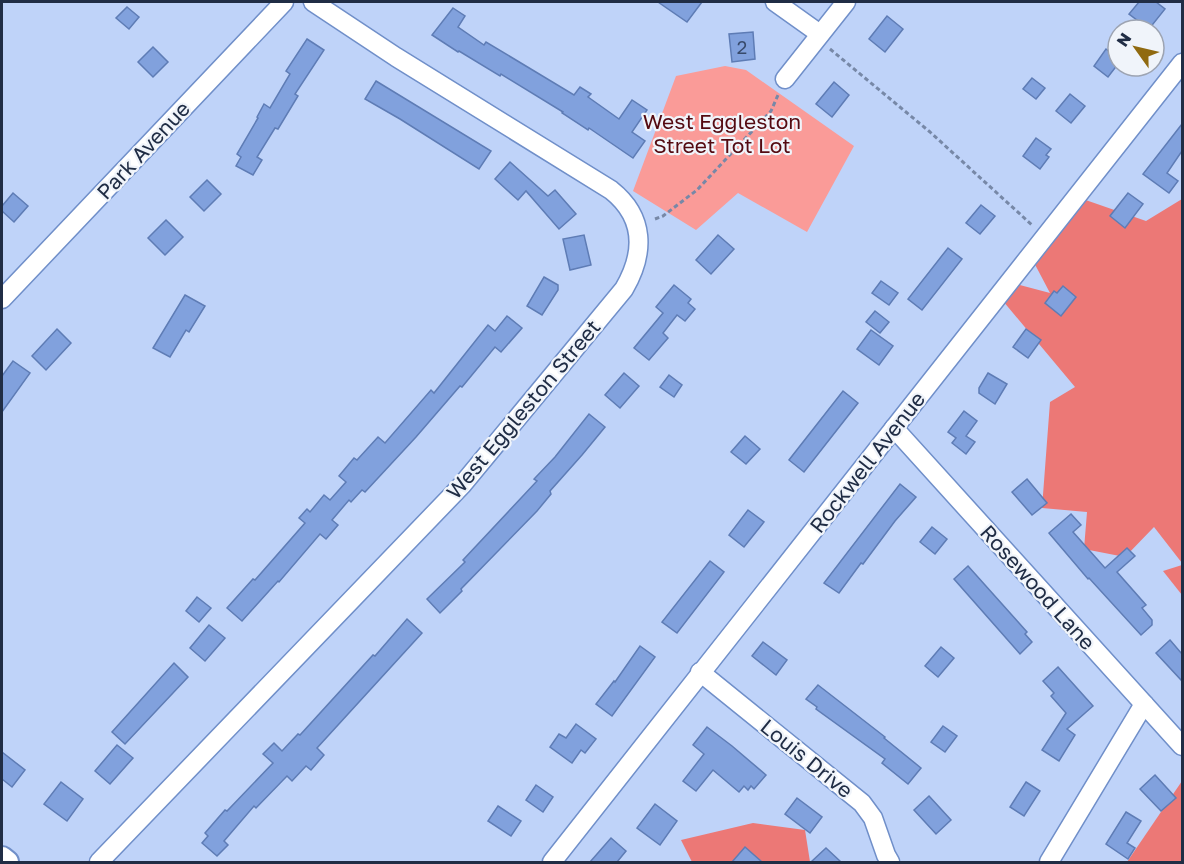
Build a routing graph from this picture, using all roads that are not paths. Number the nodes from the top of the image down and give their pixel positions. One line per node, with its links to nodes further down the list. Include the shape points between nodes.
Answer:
1 (284, 2): 8 (street, Park Avenue)
2 (313, 2): 15 (street, West Eggleston Street, via 618,195 638,230 636,265 624,289 462,485)
3 (775, 2): 5 (street)
4 (846, 2): 5 (street)
5 (825, 41): 7 (street)
6 (1182, 63): 9 (street, Rockwell Avenue)
7 (785, 79)
8 (4, 293)
9 (894, 428): 10 (street, Rockwell Avenue); 11 (street, Rosewood Lane)
10 (700, 672): 16 (street, Rockwell Avenue); 17 (street, Louis Drive, via 862,803 873,818)
11 (1144, 704): 12 (street, Rosewood Lane); 18 (street)
12 (1182, 746)
13 (2, 858): 14 (main road)
14 (7, 862)
15 (99, 862)
16 (552, 862)
17 (890, 862)
18 (1048, 862)

